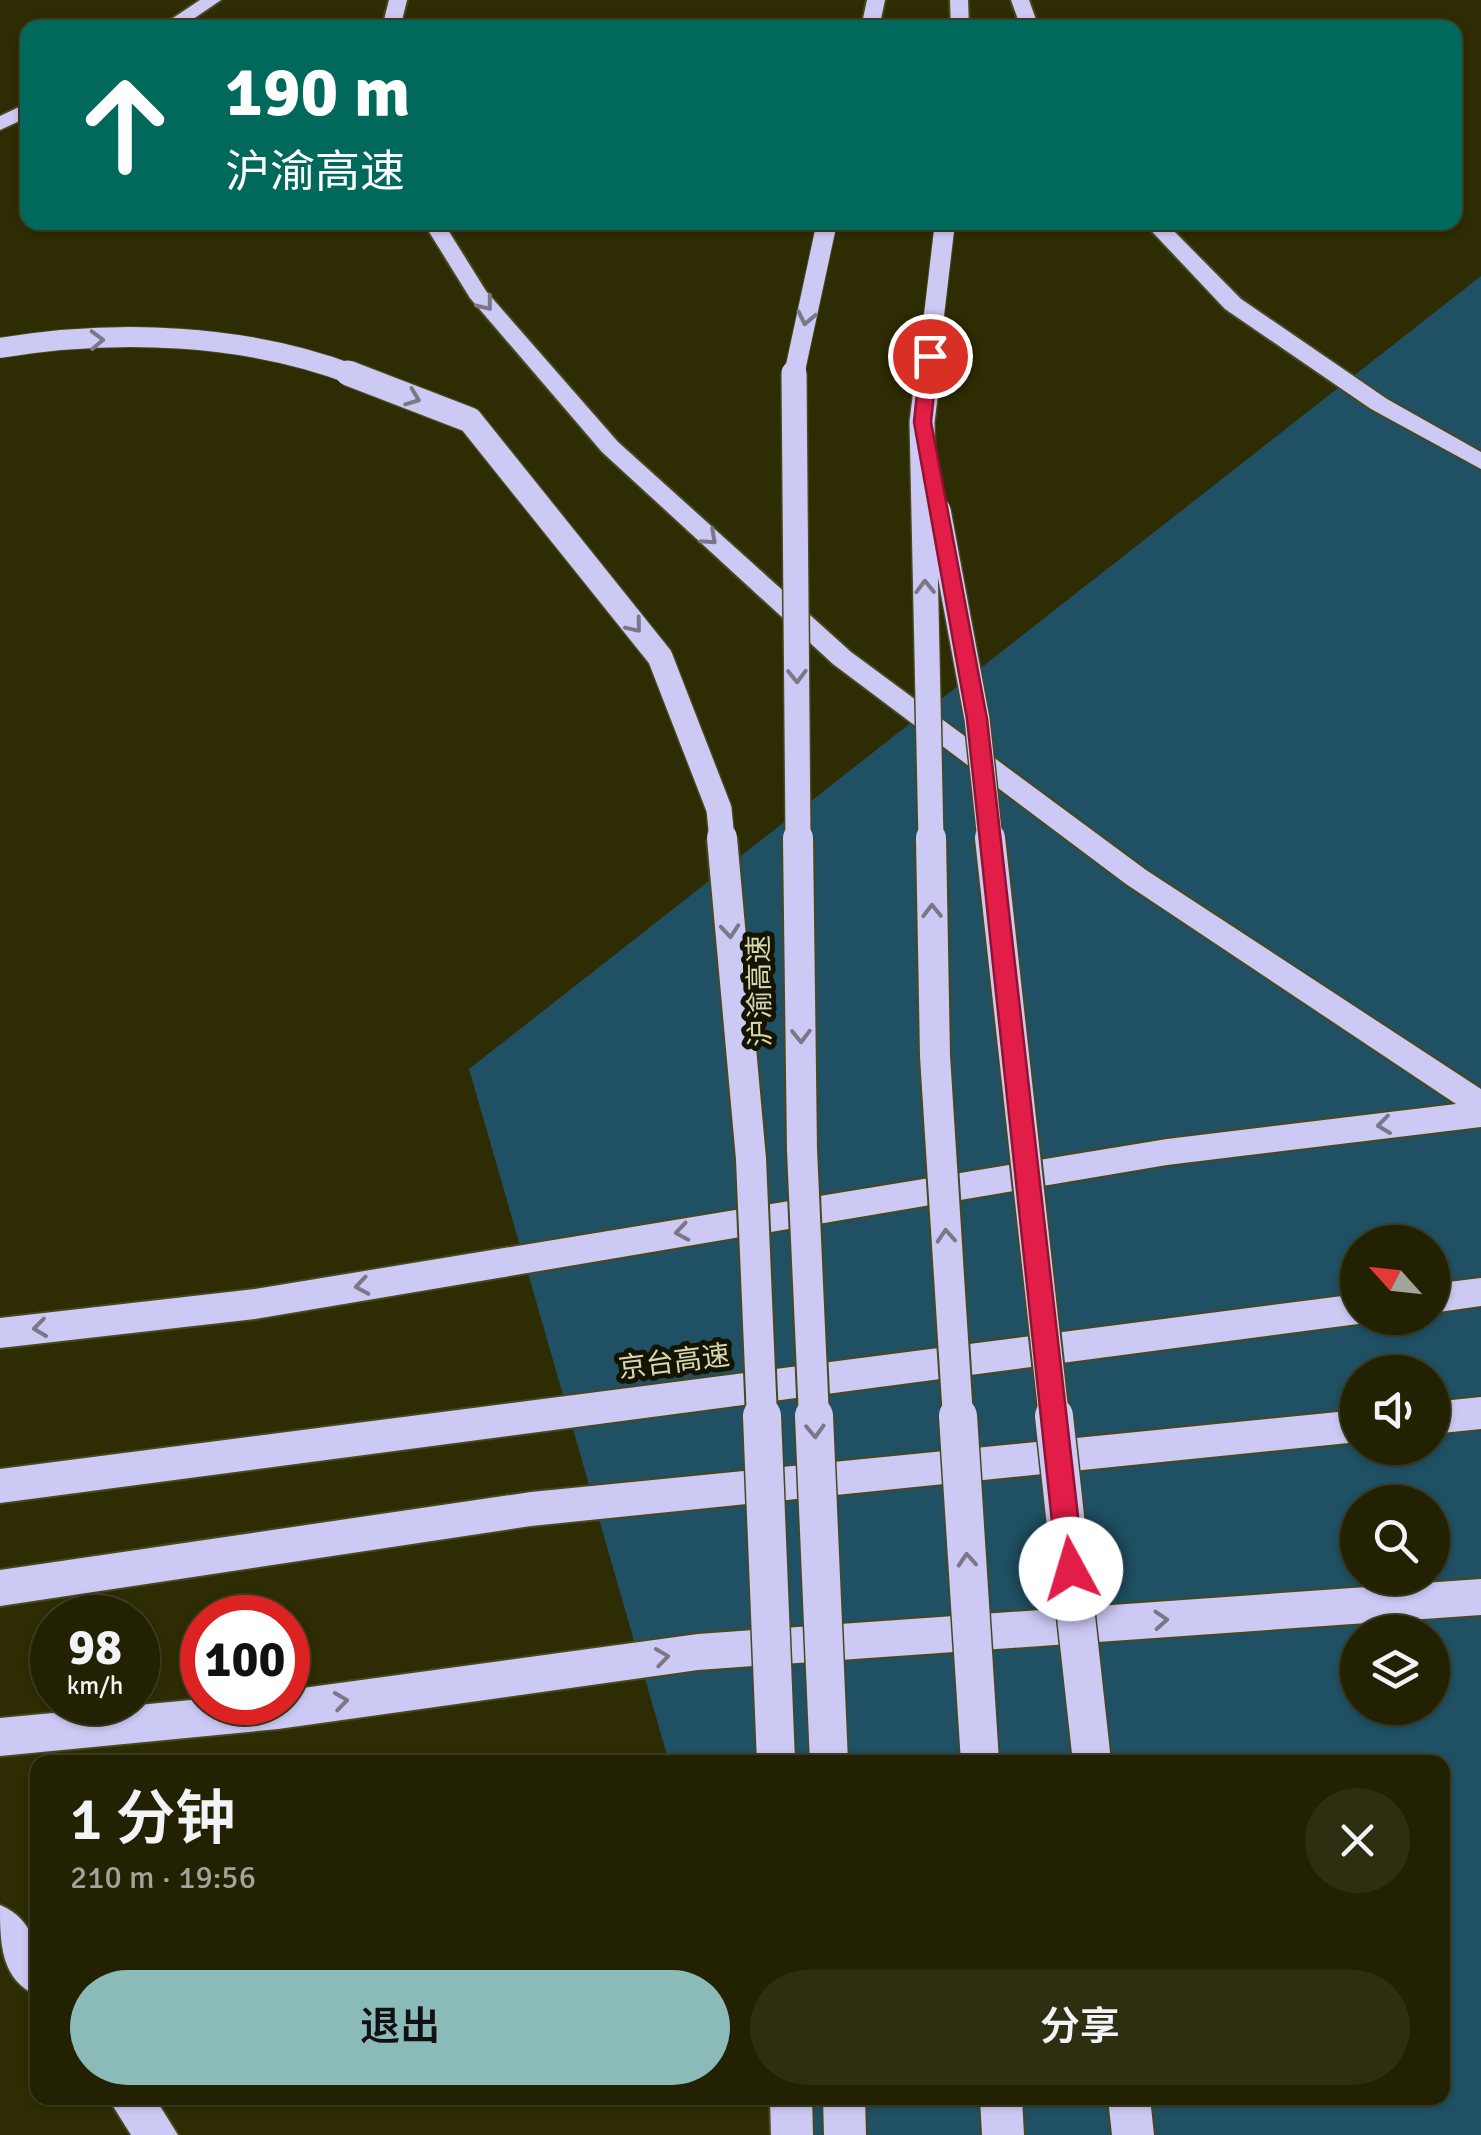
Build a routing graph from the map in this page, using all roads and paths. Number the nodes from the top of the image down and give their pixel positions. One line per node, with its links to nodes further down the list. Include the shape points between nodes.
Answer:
1 (212, 0): 2 (highway)
2 (179, 20)
3 (438, 230): 10 (highway, one-way to 10, bridge, via 477,294 610,447 842,658 1136,877)
4 (825, 230): 24 (highway, 沪渝高速, one-way to 24, bridge, via 793,379 802,1150)
5 (944, 230): 8 (highway, bridge)
6 (1161, 230): 9 (highway, via 1233,304 1379,404)
7 (0, 348): 23 (highway, one-way to 23, bridge, via 195,338 317,361 470,420 660,657 720,810 751,1158)
8 (922, 422): 25 (highway, one-way to 8, bridge, via 935,1056); 26 (highway, bridge, via 977,719)
9 (1481, 462)
10 (1481, 1105)
11 (1481, 1114): 15 (highway, one-way to 15, bridge, via 1166,1152 274,1300)
12 (1481, 1292): 13 (highway)
13 (1450, 1296)
14 (1340, 1310): 19 (highway, 京台高速, bridge)
15 (0, 1333)
16 (1481, 1413): 17 (highway)
17 (1450, 1416)
18 (1340, 1428): 20 (highway, bridge, via 532,1509)
19 (0, 1486)
20 (0, 1588)
21 (1481, 1597): 22 (highway, one-way to 21, bridge, via 278,1710 698,1652)
22 (0, 1737)
23 (776, 1755)
24 (829, 1755)
25 (980, 1755)
26 (1091, 1755)
27 (0, 1926): 28 (highway)
28 (30, 1965)
29 (133, 2105): 34 (highway)
30 (791, 2105): 35 (highway)
31 (844, 2105): 36 (highway)
32 (1002, 2105): 37 (highway)
33 (1130, 2105): 38 (highway)
34 (156, 2135)
35 (792, 2135)
36 (845, 2135)
37 (1004, 2135)
38 (1133, 2135)

